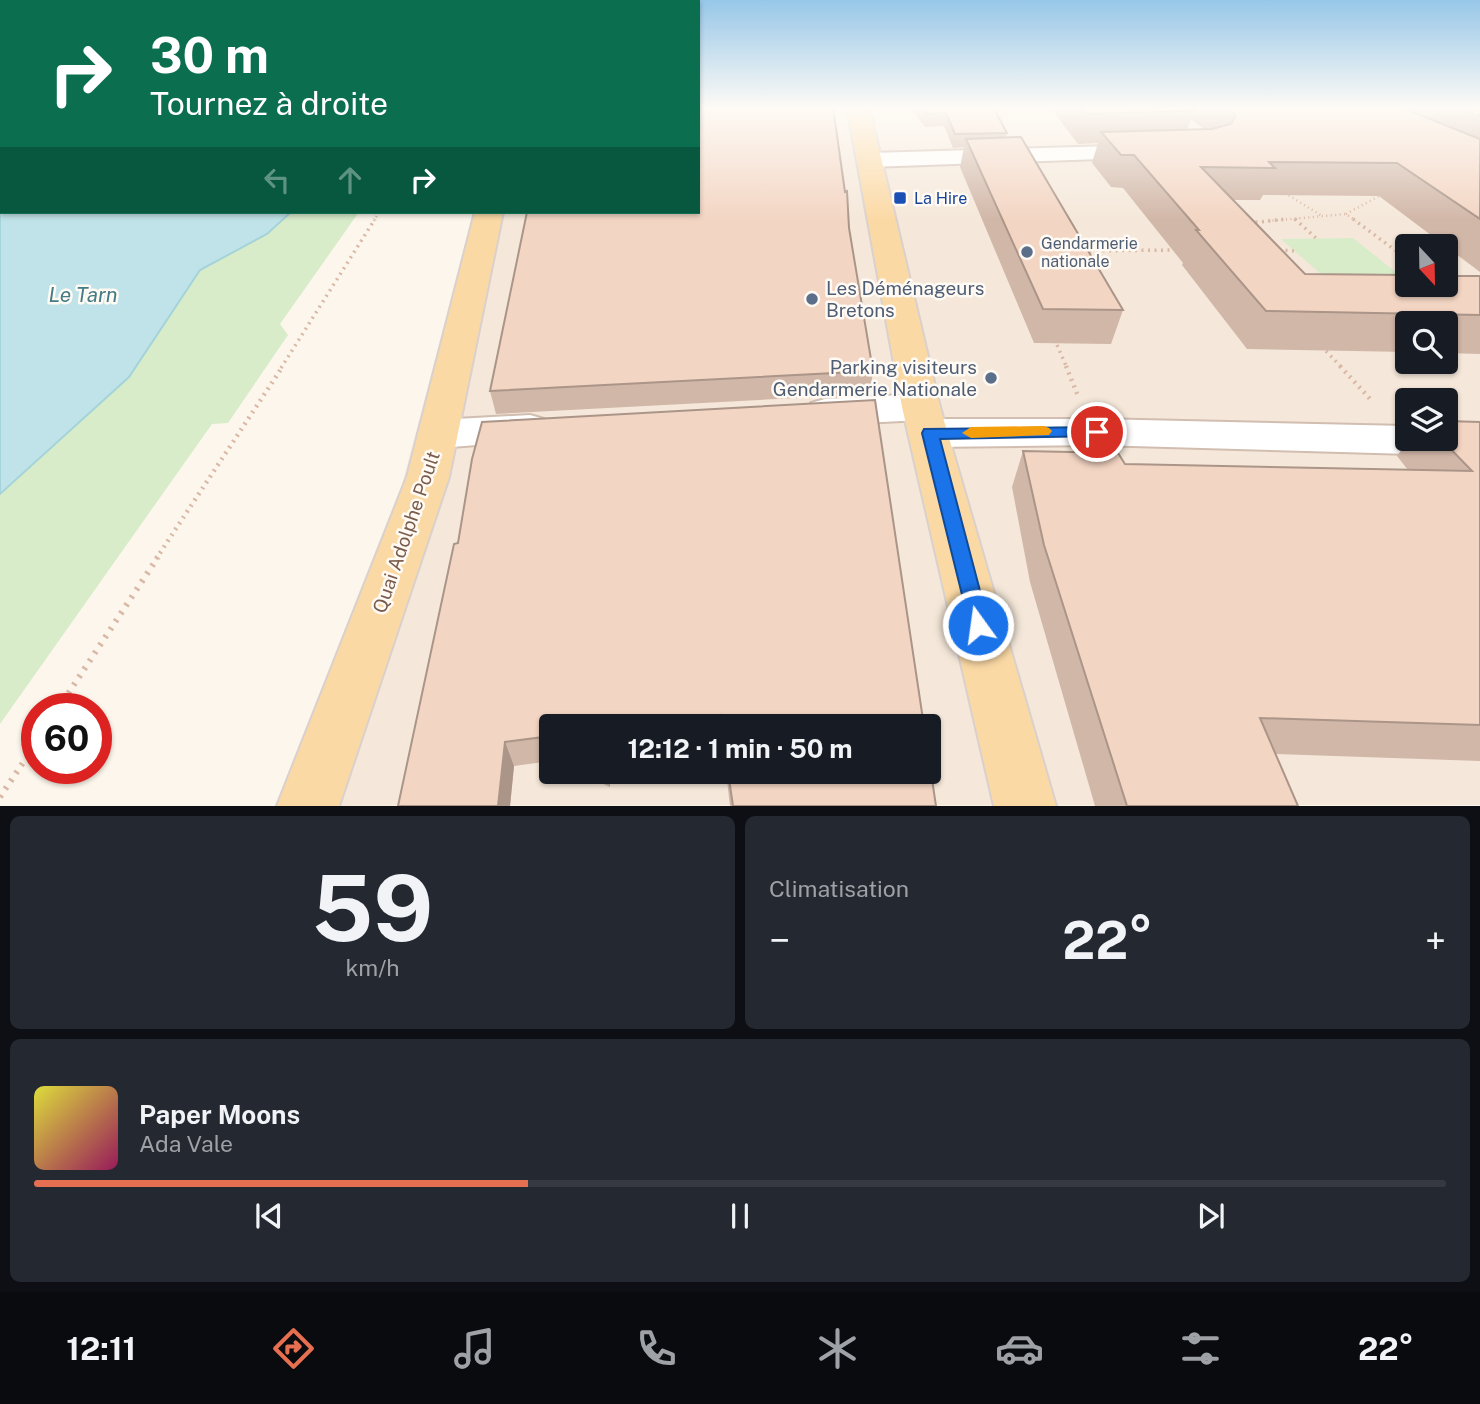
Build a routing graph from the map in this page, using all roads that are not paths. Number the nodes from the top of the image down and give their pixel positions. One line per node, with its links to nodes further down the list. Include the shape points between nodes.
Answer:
1 (867, 145): 3 (main road)
2 (1174, 151): 3 (street)
3 (870, 160): 6 (main road)
4 (489, 214): 8 (main road, Quai Adolphe Poult)
5 (785, 415): 6 (street)
6 (926, 420): 9 (street, via 1085,432); 11 (main road)
7 (563, 427): 8 (street)
8 (438, 433): 10 (main road, Quai Adolphe Poult, via 428,477)
9 (1480, 442)
10 (308, 806)
11 (1025, 806)

